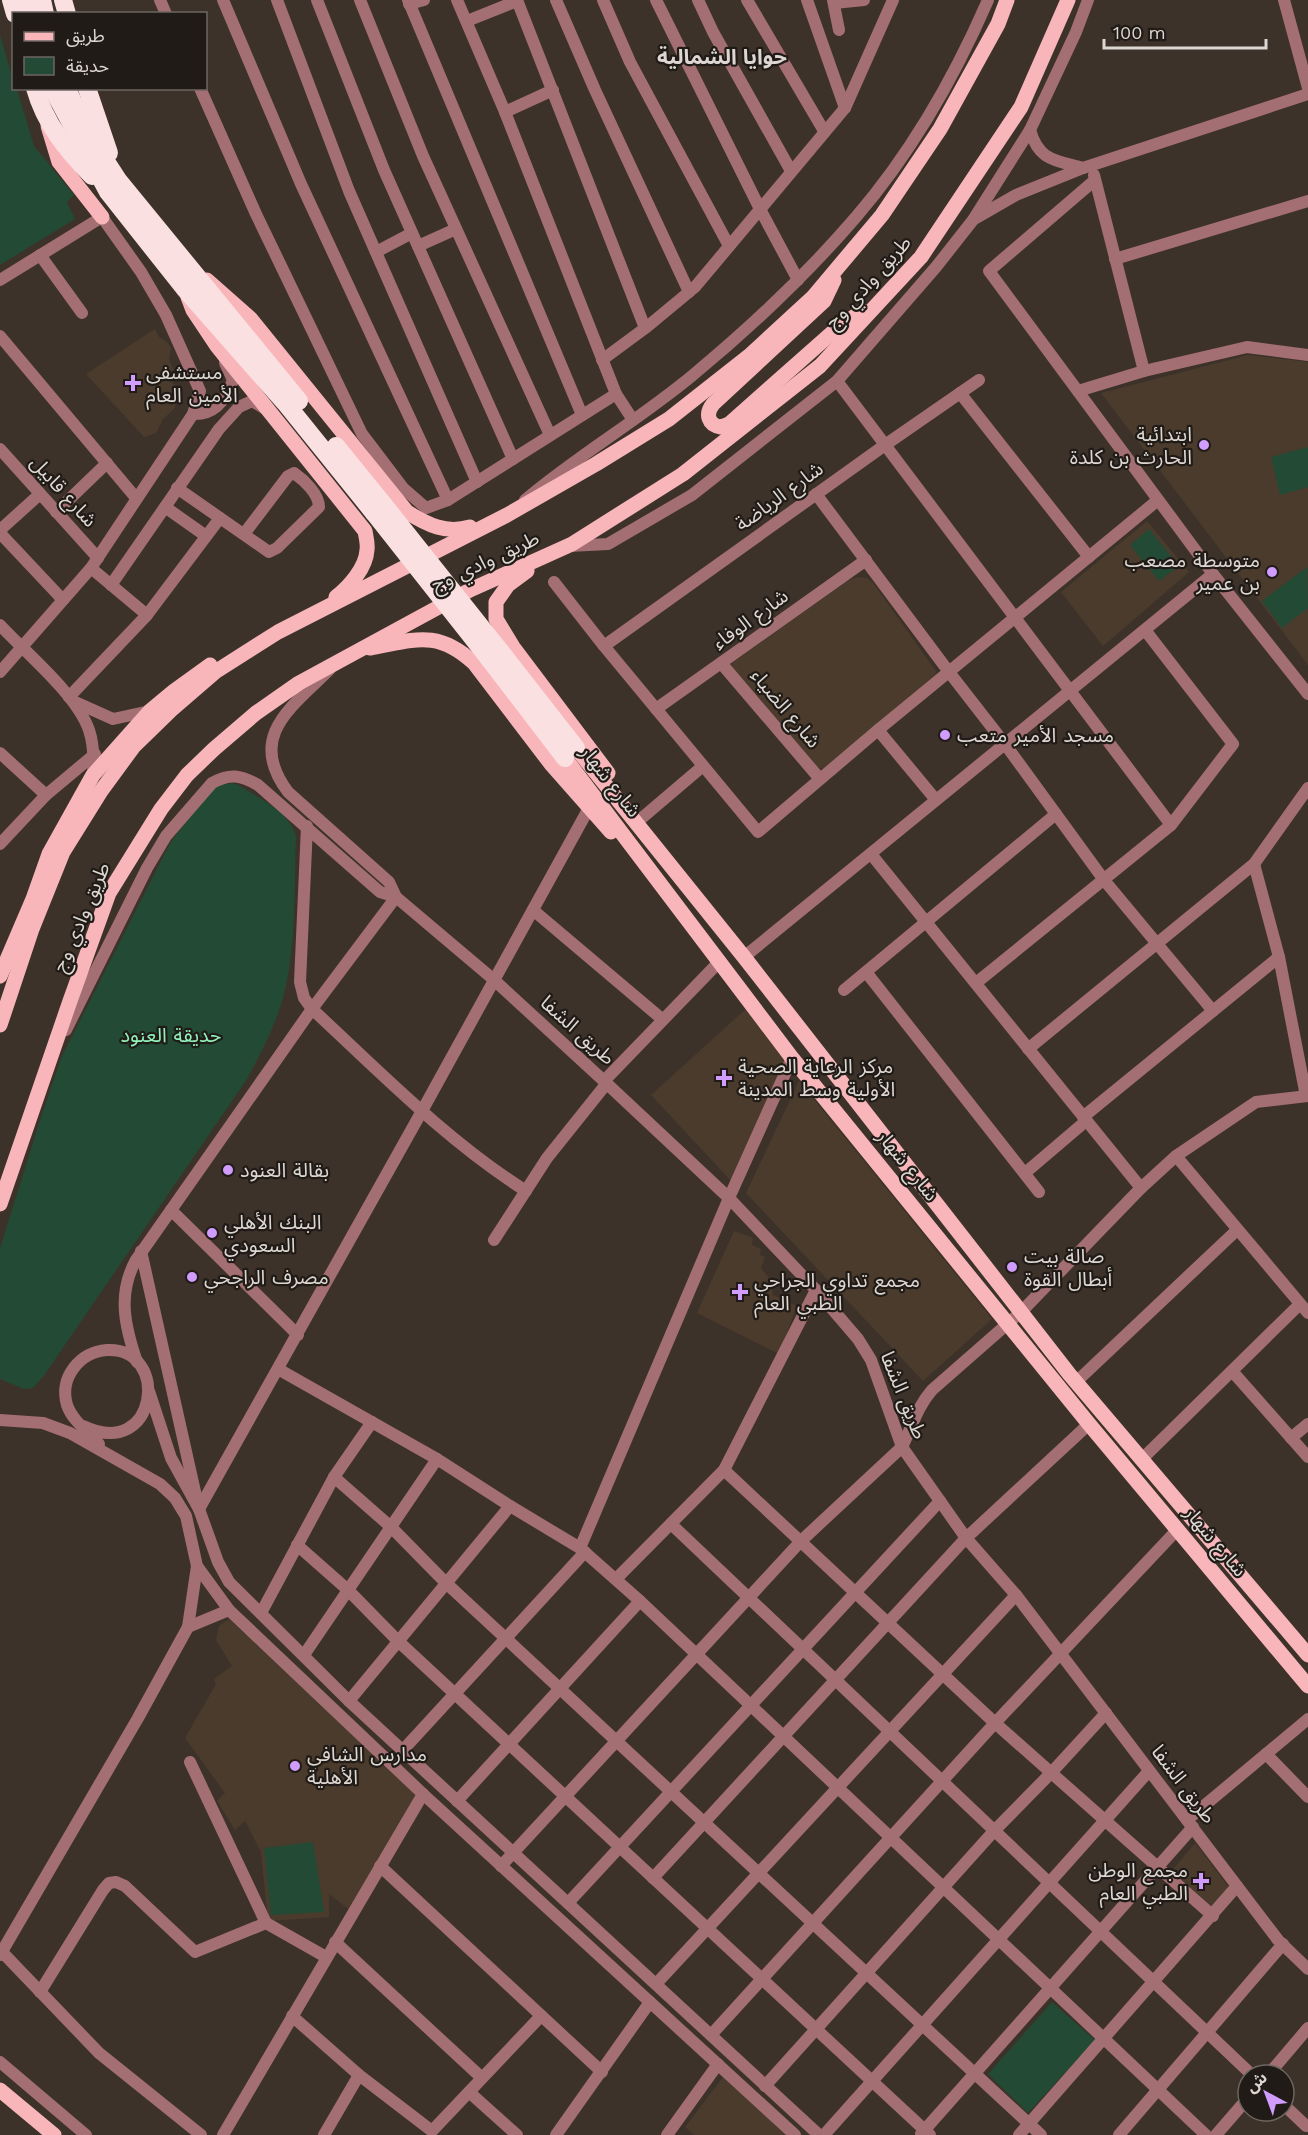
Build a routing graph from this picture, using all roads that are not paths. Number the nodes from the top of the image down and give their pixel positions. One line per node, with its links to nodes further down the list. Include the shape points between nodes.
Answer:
1 (223, 0): 87 (street, via 301,184)
2 (278, 0): 50 (street, via 349,191)
3 (317, 0): 47 (street)
4 (360, 0): 46 (street)
5 (424, 0): 21 (street)
6 (457, 0): 23 (street)
7 (556, 0): 59 (street)
8 (603, 0): 49 (street, via 630,62)
9 (656, 0): 43 (street)
10 (698, 0): 39 (street, via 712,33)
11 (747, 0): 37 (street)
12 (807, 0): 34 (street)
13 (864, 0): 22 (street)
14 (893, 0): 34 (street)
15 (988, 0): 56 (street, via 968,47 936,104 897,162 857,216)
16 (1007, 0): 52 (main road, طريق وادي وج, via 998,24 940,129 882,214)
17 (1068, 0): 58 (main road, طريق وادي وج, via 1021,107 921,256)
18 (1088, 0): 36 (street)
19 (1284, 0): 25 (street)
20 (517, 1): 23 (street); 31 (street)
21 (409, 2): 74 (street)
22 (834, 2): 24 (street)
23 (467, 21): 35 (street)
24 (839, 30)
25 (1308, 88)
26 (36, 90): 33 (highway)
27 (53, 90): 41 (highway)
28 (68, 90): 41 (highway)
29 (88, 90): 41 (highway)
30 (201, 90): 87 (street, via 362,434 403,488 426,508)
31 (553, 90): 35 (street); 61 (street)
32 (1308, 94): 38 (street)
33 (40, 106): 41 (highway, via 66,149); 44 (main road, via 58,162)
34 (845, 108): 37 (street)
35 (505, 112): 65 (street)
36 (1030, 130): 38 (street, via 1041,153); 45 (street)
37 (824, 131): 39 (street)
38 (1087, 166): 40 (street); 45 (street, via 1016,195)
39 (791, 171): 43 (street)
40 (1095, 180): 53 (street); 69 (street, via 989,271)
41 (113, 186): 54 (highway); 57 (highway)
42 (1308, 201): 53 (street)
43 (760, 209): 49 (street); 56 (street)
44 (102, 217): 51 (street); 73 (street, via 166,315 200,391)
45 (973, 220): 68 (street)
46 (456, 229): 48 (street); 77 (street)
47 (412, 232): 48 (street); 50 (street)
48 (418, 246): 80 (street)
49 (729, 246): 59 (street)
50 (376, 252): 82 (street)
51 (40, 255): 55 (street); 60 (street)
52 (845, 258): 58 (main road, via 824,301 710,408 708,416 713,424 729,424 834,331); 92 (main road, طريق وادي وج, via 813,297 749,356 669,419)
53 (1115, 259): 66 (street)
54 (186, 260): 90 (highway); 92 (main road, via 250,318 407,512 427,525 457,531)
55 (0, 280)
56 (798, 280): 75 (street, via 692,376)
57 (184, 288): 63 (main road, via 193,310); 90 (highway)
58 (892, 288): 97 (main road, طريق وادي وج, via 820,366 744,427 683,474)
59 (689, 292): 61 (street)
60 (82, 313)
61 (645, 328): 65 (street)
62 (0, 336): 81 (street)
63 (217, 346): 72 (main road); 73 (street, via 233,380 222,402)
64 (1308, 354): 66 (street, via 1247,346)
65 (602, 360): 71 (street)
66 (1144, 371): 69 (street)
67 (979, 380): 70 (street, شارع الرياضة)
68 (837, 381): 78 (street); 97 (street, via 692,495 608,544)
69 (1078, 391): 88 (street)
70 (960, 393): 78 (street, شارع الرياضة); 98 (street)
71 (616, 394): 74 (street); 75 (street)
72 (265, 408): 76 (street, via 252,401 245,403); 105 (main road, via 365,531 368,550 361,567 349,587)
73 (199, 415): 76 (street); 86 (street)
74 (582, 415): 77 (street)
75 (633, 420): 92 (street, via 553,476)
76 (219, 429): 83 (street)
77 (550, 435): 80 (street)
78 (885, 444): 85 (street, شارع الرياضة); 107 (street)
79 (0, 450): 84 (street, شارع قابيل)
80 (513, 459): 82 (street)
81 (107, 463): 86 (street); 91 (street)
82 (477, 482): 87 (street)
83 (177, 488): 89 (street); 93 (street)
84 (40, 494): 91 (street, شارع قابيل); 94 (street)
85 (816, 494): 99 (street); 111 (street, شارع الرياضة)
86 (136, 498): 100 (street)
87 (448, 500)
88 (1158, 500): 98 (street); 101 (street)
89 (165, 507): 96 (street); 103 (street)
90 (379, 509): 126 (highway, bridge)
91 (56, 512): 100 (street, شارع قابيل)
92 (507, 515): 105 (main road, طريق وادي وج)
93 (220, 518): 95 (street); 96 (street)
94 (0, 532): 104 (street)
95 (244, 534): 95 (street, via 269,552 278,548 319,507 319,501 294,473)
96 (206, 536): 106 (street)
97 (561, 549): 113 (main road, طريق وادي وج, via 470,590); 136 (main road, via 508,585 496,602 496,619 636,809)
98 (1089, 557): 107 (street)
99 (866, 560): 115 (street, شارع الوفاء); 117 (street)
100 (94, 563): 103 (street, شارع قابيل); 104 (street)
101 (1213, 574): 109 (street); 119 (street)
102 (554, 582): 111 (street)
103 (111, 585): 106 (street, شارع قابيل)
104 (63, 600): 112 (street)
105 (319, 612): 110 (main road, طريق وادي وج)
106 (147, 615): 120 (street)
107 (1015, 617): 117 (street); 118 (street)
108 (0, 625): 112 (street)
109 (1145, 630): 118 (street); 137 (street, via 1233,744)
110 (278, 632): 122 (main road, via 214,662); 159 (main road, طريق وادي وج, via 215,672 171,710 134,746 100,790 63,852 32,928)
111 (604, 646): 121 (street)
112 (21, 648): 116 (street); 120 (street)
113 (355, 651): 114 (main road, طريق وادي وج); 134 (main road, via 423,638 460,650)
114 (336, 663): 144 (street, via 279,723 271,737 272,764 288,792 389,882); 162 (main road, طريق وادي وج, via 256,713 188,775 161,809 110,893)
115 (721, 663): 121 (street, شارع الوفاء); 130 (street, شارع الضياء)
116 (0, 672)
117 (949, 672): 123 (street); 124 (street)
118 (1070, 690): 124 (street); 137 (street)
119 (1308, 694)
120 (72, 699): 122 (street, via 113,718); 127 (street, via 89,729)
121 (656, 709): 128 (street)
122 (150, 711): 129 (main road)
123 (878, 730): 130 (street); 133 (street)
124 (1005, 744): 133 (street); 135 (street)
125 (0, 753): 132 (street)
126 (570, 753): 136 (main road, شارع شهار); 143 (main road, شارع شهار)
127 (94, 754): 129 (street); 132 (street)
128 (703, 766): 130 (street, via 758,832); 136 (street)
129 (93, 775): 152 (main road, via 49,854)
130 (820, 779)
131 (1308, 788): 141 (street)
132 (46, 795): 139 (street)
133 (936, 800): 140 (street)
134 (589, 808): 143 (main road); 145 (street)
135 (1056, 814): 142 (street); 146 (street)
136 (636, 823): 148 (main road, شارع شهار)
137 (1172, 825): 142 (street)
138 (307, 826): 144 (street, via 380,892); 156 (street, via 300,982); 162 (street, via 245,778 234,775 212,783 166,836 147,868)
139 (0, 844)
140 (871, 854): 146 (street); 148 (street)
141 (1254, 864): 147 (street); 149 (street)
142 (1104, 880): 147 (street); 154 (street)
143 (659, 881): 150 (main road, شارع شهار)
144 (396, 897): 153 (street, طريق الشفا); 156 (street)
145 (533, 910): 153 (street); 158 (street)
146 (927, 922): 151 (street); 154 (street)
147 (1156, 944): 157 (street); 160 (street)
148 (744, 957): 180 (main road, شارع شهار)
149 (1279, 957): 157 (street); 164 (street)
150 (719, 962): 158 (street); 161 (main road, شارع شهار)
151 (866, 972): 155 (street); 168 (street)
152 (0, 976)
153 (493, 980): 163 (street, طريق الشفا); 165 (street)
154 (976, 983): 160 (street)
155 (844, 990)
156 (312, 1009): 165 (street); 174 (street)
157 (1213, 1011): 166 (street)
158 (662, 1019): 163 (street)
159 (0, 1025)
160 (1028, 1049): 166 (street)
161 (792, 1058): 172 (street); 181 (main road, شارع شهار)
162 (49, 1063): 173 (main road, طريق وادي وج)
163 (606, 1082): 170 (street); 172 (street, طريق الشفا)
164 (1307, 1096): 167 (street, via 1256,1102)
165 (422, 1111): 170 (street, via 489,1168); 182 (street)
166 (1084, 1119): 168 (street); 169 (street)
167 (1176, 1156): 169 (street); 175 (street)
168 (1024, 1173): 171 (street)
169 (1141, 1188): 180 (street)
170 (525, 1191): 176 (street)
171 (1039, 1192)
172 (729, 1198): 178 (street, طريق الشفا); 211 (street)
173 (0, 1204)
174 (171, 1210): 177 (street); 182 (street)
175 (1237, 1230): 179 (street); 186 (street)
176 (494, 1240)
177 (141, 1251): 183 (street, via 124,1288 129,1339); 204 (street)
178 (816, 1290): 195 (street, طريق الشفا, via 871,1360); 200 (street)
179 (1304, 1309): 185 (street)
180 (1021, 1312): 181 (street); 186 (main road, شارع شهار)
181 (1007, 1324): 191 (main road, شارع شهار); 195 (street, via 921,1402)
182 (297, 1335): 184 (street)
183 (137, 1362): 187 (street, via 145,1373); 192 (street, via 113,1350 86,1356 75,1365 68,1377 66,1397 73,1417)
184 (278, 1370): 189 (street); 204 (street)
185 (1232, 1371): 194 (street); 199 (street)
186 (1076, 1382): 199 (main road, شارع شهار)
187 (149, 1391): 192 (street, via 144,1413 135,1424 110,1434); 204 (street, via 171,1458)
188 (0, 1420): 193 (street, via 44,1423)
189 (372, 1422): 198 (street); 201 (street)
190 (1308, 1424): 194 (street)
191 (1089, 1425): 207 (main road, شارع شهار); 208 (street)
192 (89, 1430): 193 (street); 196 (street)
193 (70, 1433): 196 (street)
194 (1291, 1438): 197 (street)
195 (902, 1447): 202 (street, طريق الشفا); 209 (street)
196 (104, 1451): 212 (street, via 160,1484 175,1498 186,1516)
197 (1308, 1457)
198 (437, 1459): 203 (street); 206 (street)
199 (1141, 1460): 230 (main road, شارع شهار)
200 (724, 1470): 205 (street); 209 (street)
201 (334, 1477): 206 (street); 210 (street)
202 (940, 1501): 208 (street, طريق الشفا); 216 (street)
203 (510, 1506): 211 (street); 214 (street)
204 (199, 1509): 221 (street, via 229,1582)
205 (670, 1524): 213 (street); 218 (street)
206 (391, 1527): 214 (street); 215 (street)
207 (1177, 1530): 228 (street); 233 (main road, شارع شهار)
208 (966, 1538): 217 (street, طريق الشفا); 222 (street)
209 (801, 1541): 216 (street); 218 (street)
210 (297, 1545): 215 (street); 221 (street)
211 (583, 1550): 213 (street); 224 (street)
212 (197, 1566): 220 (street); 223 (street)
213 (616, 1579): 219 (street)
214 (446, 1583): 224 (street); 225 (street)
215 (348, 1590): 225 (street); 229 (street)
216 (855, 1592): 222 (street); 226 (street)
217 (1016, 1595): 228 (street, طريق الشفا); 231 (street)
218 (749, 1598): 226 (street); 227 (street)
219 (640, 1601): 227 (street); 234 (street)
220 (229, 1610): 223 (street); 253 (street)
221 (261, 1613): 229 (street)
222 (888, 1623): 231 (street); 232 (street)
223 (188, 1627): 281 (street)
224 (506, 1638): 234 (street); 235 (street)
225 (398, 1641): 235 (street); 236 (street)
226 (802, 1649): 232 (street); 237 (street)
227 (697, 1654): 237 (street); 243 (street)
228 (1061, 1654): 238 (street, طريق الشفا); 240 (street)
229 (304, 1655): 236 (street)
230 (1308, 1655)
231 (943, 1674): 240 (street); 241 (street)
232 (835, 1680): 241 (street); 242 (street)
233 (1308, 1686)
234 (560, 1688): 243 (street); 244 (street)
235 (455, 1694): 244 (street); 245 (street)
236 (349, 1701): 245 (street)
237 (751, 1705): 242 (street); 252 (street)
238 (1106, 1713): 248 (street, طريق الشفا); 249 (street)
239 (1308, 1719): 246 (street)
240 (995, 1723): 249 (street); 250 (street)
241 (890, 1732): 250 (street); 251 (street)
242 (784, 1736): 251 (street); 258 (street)
243 (616, 1741): 252 (street); 254 (street)
244 (509, 1744): 254 (street); 256 (street)
245 (403, 1750): 256 (street)
246 (1266, 1754): 255 (street); 259 (street)
247 (190, 1761): 274 (street)
248 (1149, 1771): 257 (street); 259 (street, طريق الشفا)
249 (1052, 1773): 257 (street); 260 (street)
250 (942, 1781): 260 (street); 261 (street)
251 (838, 1787): 261 (street); 267 (street)
252 (671, 1791): 258 (street); 262 (street)
253 (423, 1794): 264 (street); 265 (street)
254 (565, 1796): 262 (street); 263 (street)
255 (1308, 1797)
256 (457, 1801): 263 (street)
257 (1105, 1820): 266 (street); 269 (street)
258 (704, 1822): 267 (street); 268 (street)
259 (1190, 1824): 266 (street); 271 (street, طريق الشفا)
260 (994, 1831): 269 (street); 270 (street)
261 (891, 1837): 270 (street); 275 (street)
262 (620, 1847): 268 (street); 272 (street)
263 (513, 1852): 265 (street); 272 (street)
264 (380, 1866): 279 (street); 292 (street)
265 (501, 1866): 290 (street)
266 (1158, 1867): 273 (street); 277 (street)
267 (759, 1873): 275 (street); 276 (street)
268 (653, 1878): 276 (street)
269 (1049, 1883): 277 (street); 278 (street)
270 (944, 1887): 278 (street); 284 (street)
271 (1238, 1887): 273 (street); 280 (street, طريق الشفا)
272 (568, 1903): 287 (street)
273 (1213, 1916): 286 (street)
274 (266, 1923): 282 (street); 289 (street, via 195,1952 125,1886 109,1883)
275 (813, 1923): 284 (street); 285 (street)
276 (707, 1928): 285 (street); 287 (street)
277 (1101, 1931): 286 (street); 288 (street)
278 (999, 1938): 288 (street); 293 (street)
279 (335, 1942): 282 (street); 306 (street)
280 (1282, 1944): 283 (street, طريق الشفا); 296 (street)
281 (1, 1953): 289 (street)
282 (326, 1957): 291 (street)
283 (1308, 1969)
284 (868, 1973): 293 (street); 295 (street)
285 (762, 1979): 295 (street); 297 (street)
286 (1155, 1982): 296 (street); 298 (street)
287 (656, 1984): 297 (street)
288 (1051, 1988): 298 (street); 304 (street)
289 (40, 1992): 318 (street, via 99,2053)
290 (650, 2002): 302 (street); 303 (street)
291 (292, 2016): 305 (street); 319 (street)
292 (541, 2016): 303 (street); 306 (street)
293 (922, 2025): 304 (street); 307 (street)
294 (1308, 2028): 301 (street)
295 (817, 2030): 307 (street); 308 (street)
296 (1208, 2033): 300 (street); 310 (street)
297 (711, 2036): 308 (street)
298 (1105, 2038): 310 (street); 313 (street)
299 (0, 2062): 317 (street)
300 (1239, 2063)
301 (1278, 2063)
302 (718, 2064): 323 (street); 324 (street)
303 (602, 2072): 322 (street)
304 (975, 2073): 313 (street); 314 (street)
305 (359, 2075): 315 (street); 320 (street)
306 (482, 2078): 311 (street)
307 (872, 2081): 314 (street); 326 (street)
308 (765, 2086): 325 (street)
309 (0, 2090): 316 (main road)
310 (1159, 2090): 329 (street); 330 (street)
311 (469, 2092): 315 (street); 321 (street)
312 (1236, 2112): 331 (street)
313 (1029, 2124): 327 (street); 328 (street)
314 (925, 2133)
315 (430, 2134)
316 (54, 2135)
317 (86, 2135)
318 (201, 2135)
319 (223, 2135)
320 (324, 2135)
321 (517, 2135)
322 (556, 2135)
323 (667, 2135)
324 (795, 2135)
325 (819, 2135)
326 (824, 2135)
327 (1019, 2135)
328 (1041, 2135)
329 (1119, 2135)
330 (1206, 2135)
331 (1216, 2135)

